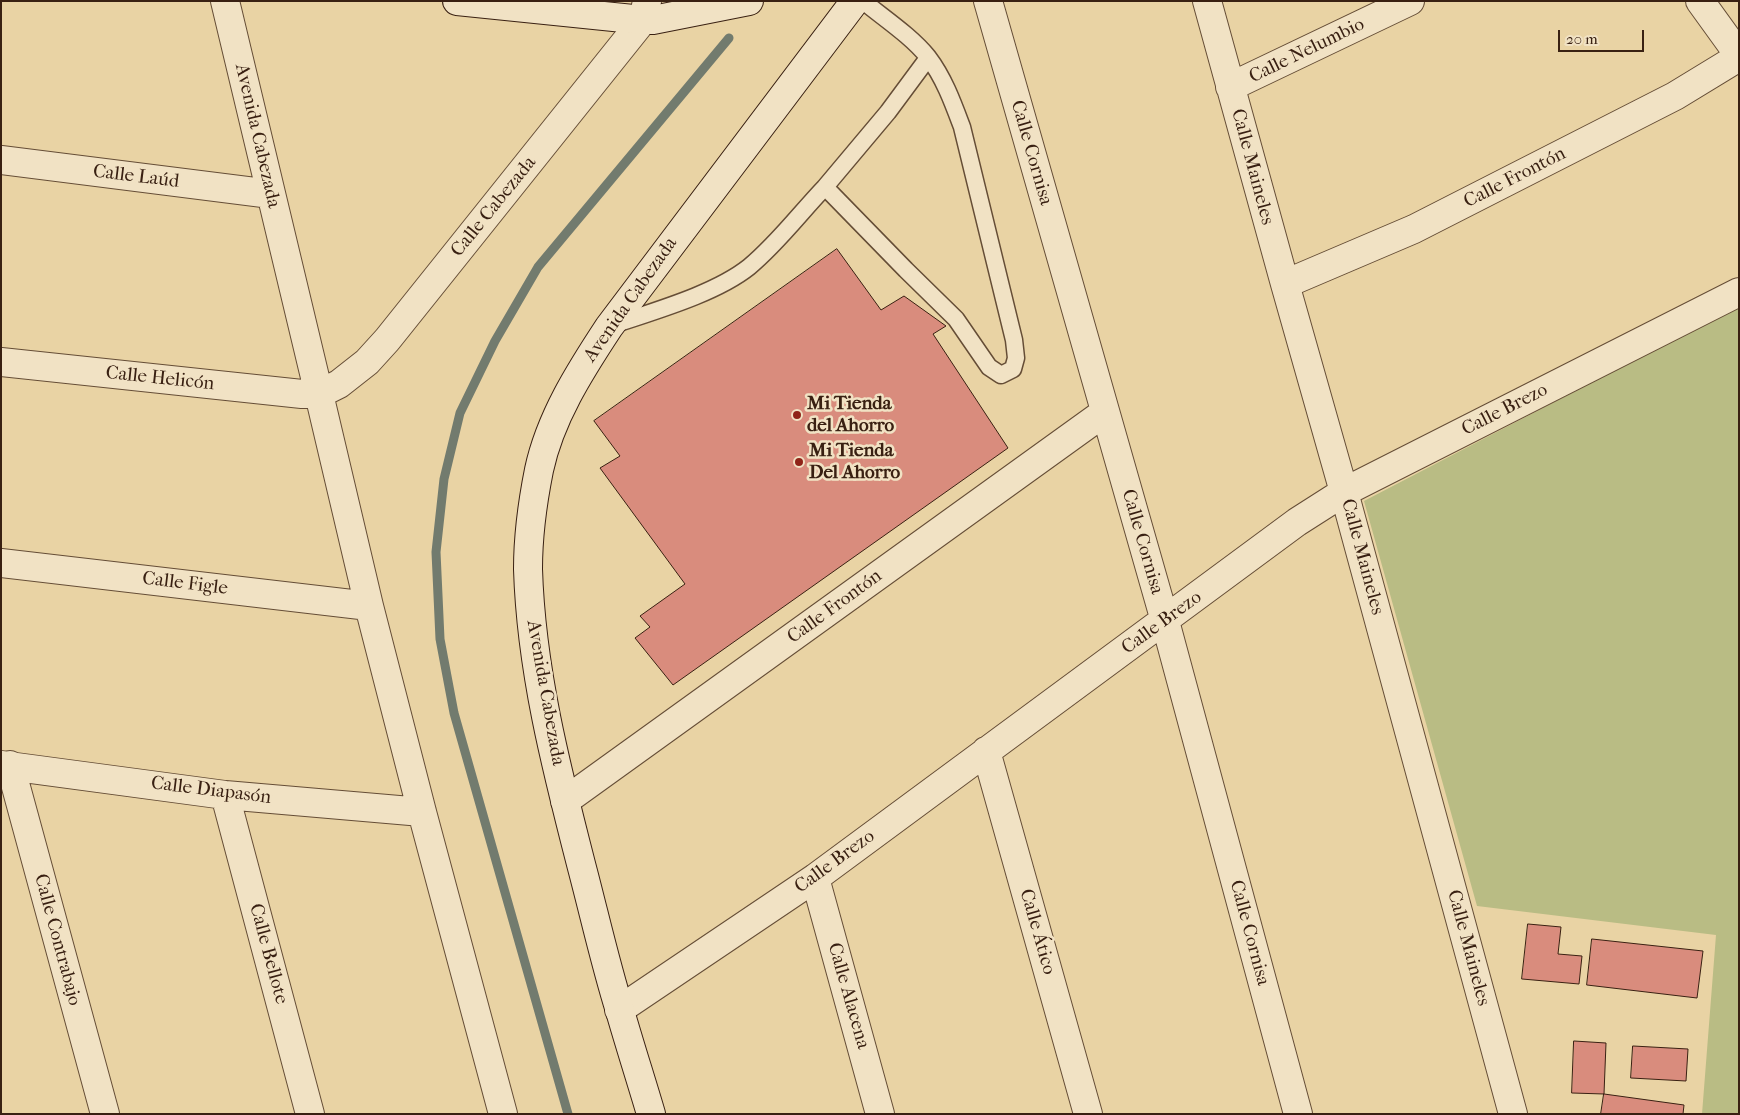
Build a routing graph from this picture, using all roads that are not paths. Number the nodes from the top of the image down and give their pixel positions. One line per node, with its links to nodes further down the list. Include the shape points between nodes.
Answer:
1 (225, 1): 16 (street, Avenida Cabezada)
2 (457, 1): 10 (street)
3 (749, 1): 10 (street)
4 (856, 1): 19 (street, Avenida Cabezada)
5 (863, 1): 12 (lane)
6 (988, 1): 22 (street, Calle Cornisa)
7 (1207, 1): 13 (street, Calle Maineles)
8 (1410, 1): 13 (street, Calle Nelumbio)
9 (1700, 1): 11 (street)
10 (648, 14): 21 (street, Calle Cabezada, via 387,340 367,362)
11 (1739, 56): 17 (street, Calle Frontón, via 1675,96 1414,229)
12 (928, 58): 15 (lane); 15 (lane, via 950,95 962,127 1014,340 1016,358 1013,369 1001,375 989,367 956,319)
13 (1230, 88): 17 (street, Calle Maineles)
14 (1, 160): 16 (street, Calle Laúd)
15 (825, 187): 19 (lane, via 779,239 747,268 700,294)
16 (271, 194): 21 (street, Avenida Cabezada)
17 (1285, 284): 23 (street, Calle Maineles)
18 (1739, 292): 23 (street, Calle Brezo)
19 (608, 326): 30 (street, Avenida Cabezada, via 569,393 550,434 539,469 532,514 528,566 532,638)
20 (1, 362): 21 (street, Calle Helicón)
21 (320, 394): 25 (street, Avenida Cabezada)
22 (1105, 412): 26 (street, Calle Cornisa); 30 (street, Calle Frontón)
23 (1344, 492): 26 (street, Calle Brezo, via 1297,522); 41 (street, Calle Maineles)
24 (1, 562): 25 (street, Calle Figle)
25 (369, 606): 31 (street, Avenida Cabezada)
26 (1165, 621): 27 (street, Calle Brezo); 40 (street, Calle Cornisa)
27 (986, 751): 32 (street, Calle Brezo); 39 (street, Calle Ático)
28 (6, 765): 29 (street, Calle Diapasón); 34 (street, Calle Contrabajo)
29 (225, 795): 31 (street, Calle Diapasón); 35 (street, Calle Bellote)
30 (565, 801): 33 (street, Avenida Cabezada)
31 (422, 812): 36 (street, Avenida Cabezada)
32 (815, 878): 33 (street, Calle Brezo); 38 (street, Calle Alacena)
33 (619, 1010): 37 (street, Avenida Cabezada)
34 (105, 1114)
35 (310, 1114)
36 (503, 1114)
37 (652, 1114)
38 (880, 1114)
39 (1088, 1114)
40 (1298, 1114)
41 (1513, 1114)

